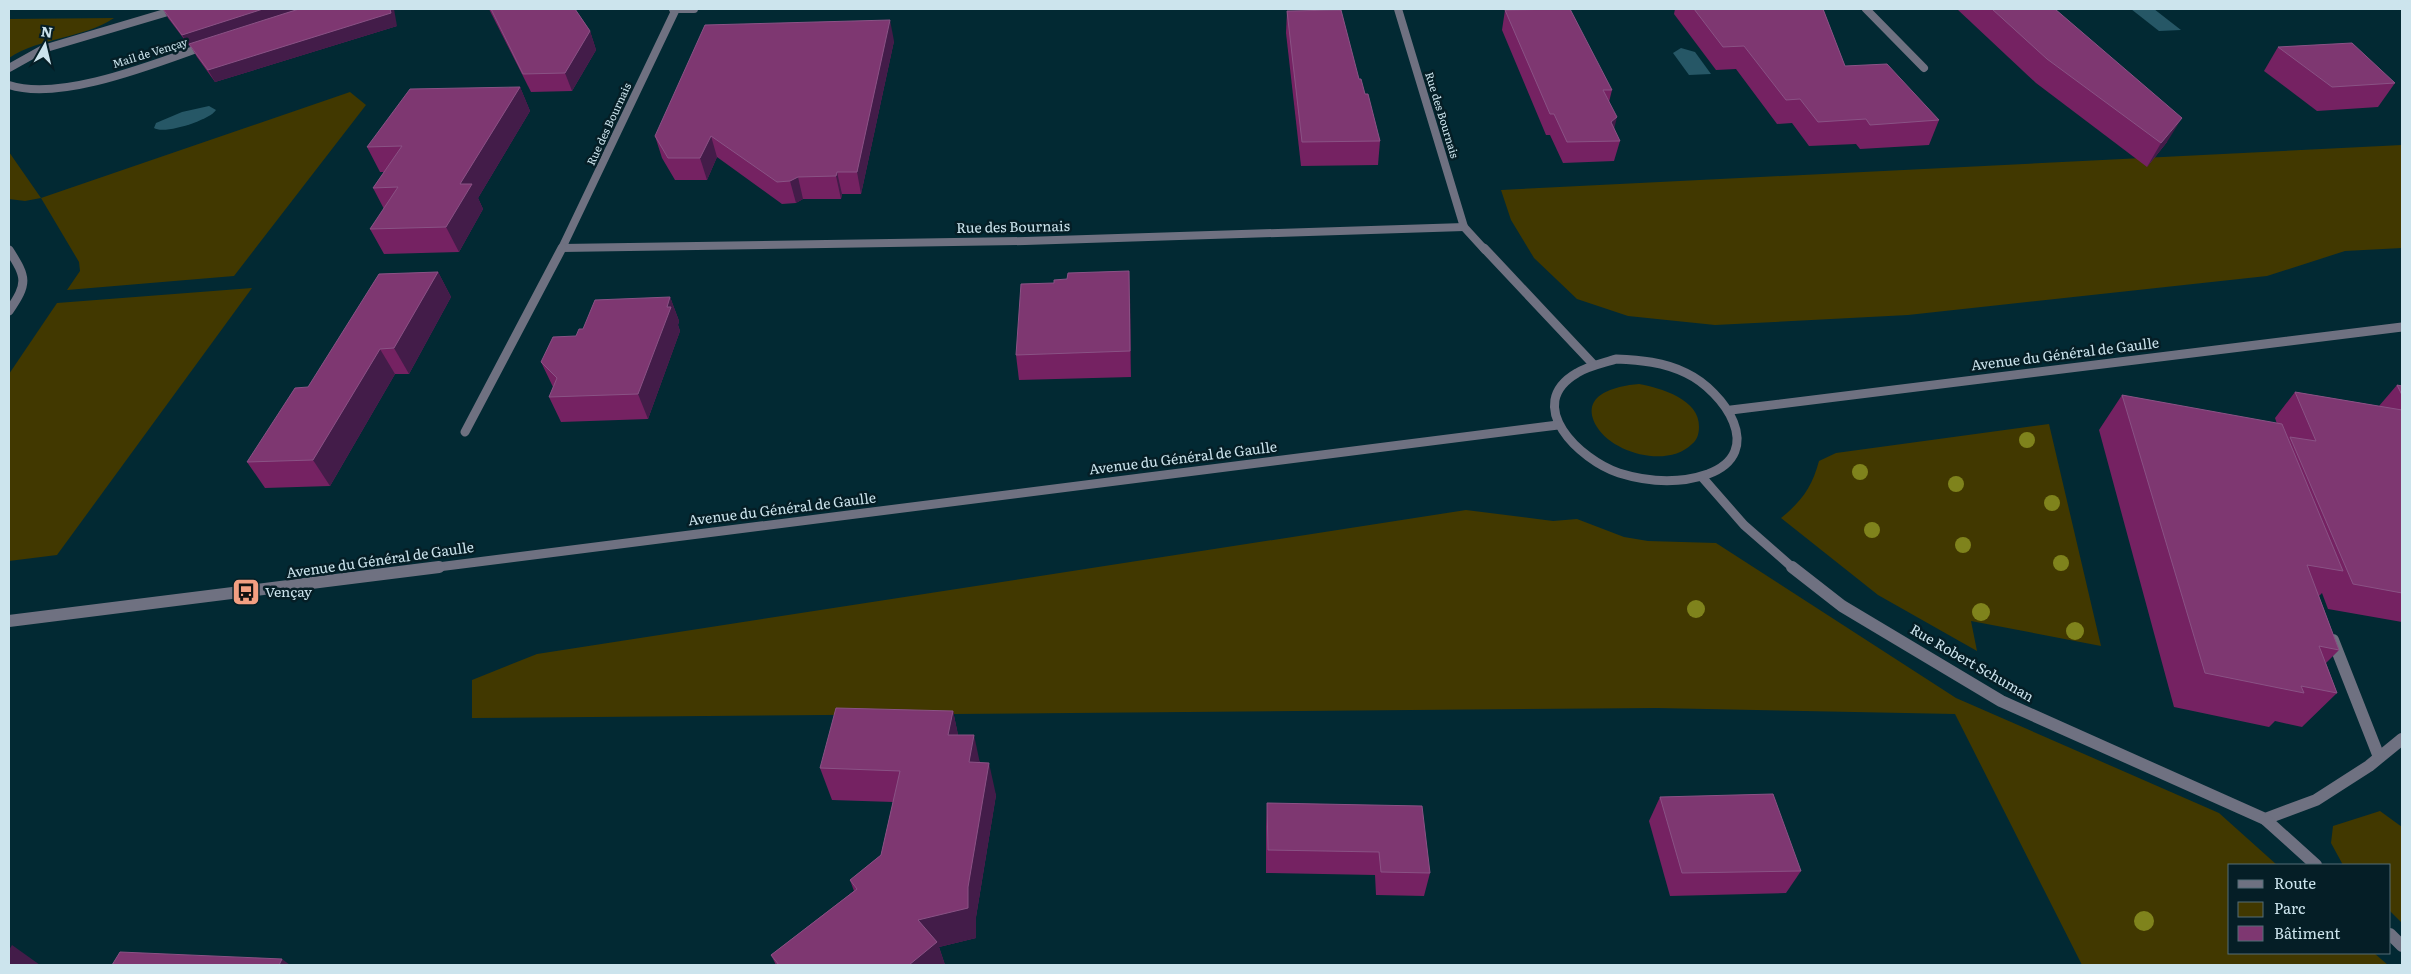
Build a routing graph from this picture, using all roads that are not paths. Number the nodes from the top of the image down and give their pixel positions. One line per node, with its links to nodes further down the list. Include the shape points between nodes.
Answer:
1 (178, 9): 7 (street, via 43,49)
2 (674, 9): 3 (street); 11 (street, Rue des Bournais)
3 (694, 9)
4 (1398, 9): 10 (street, Rue des Bournais)
5 (1866, 9): 8 (street)
6 (212, 44): 9 (street, Mail de Vençay, via 74,86 29,91)
7 (9, 68)
8 (1924, 68)
9 (9, 85)
10 (1464, 227): 11 (street, Rue des Bournais, via 1015,241); 15 (street, Rue des Bournais)
11 (562, 248): 18 (street, Rue des Bournais)
12 (9, 250): 13 (street, via 25,274 26,284)
13 (9, 311)
14 (2402, 327): 16 (street, Avenue du Général de Gaulle)
15 (1593, 364): 16 (street, via 1616,359 1670,366 1695,377 1716,392); 17 (street, via 1572,374 1559,388 1554,406)
16 (1731, 410): 19 (street, via 1738,430 1736,449 1723,465)
17 (1558, 426): 19 (street, via 1570,444 1591,461 1617,474 1647,481 1676,482); 20 (street, Avenue du Général de Gaulle)
18 (465, 432)
19 (1702, 477): 24 (street, Rue Robert Schuman, via 1773,552 1842,606 2001,701)
20 (9, 621)
21 (2328, 629): 23 (street)
22 (2402, 739): 23 (street)
23 (2379, 757): 24 (street, via 2316,800)
24 (2265, 818): 25 (street, Rue Robert Schuman)
25 (2315, 864)
26 (2391, 935): 27 (street)
27 (2402, 946)

